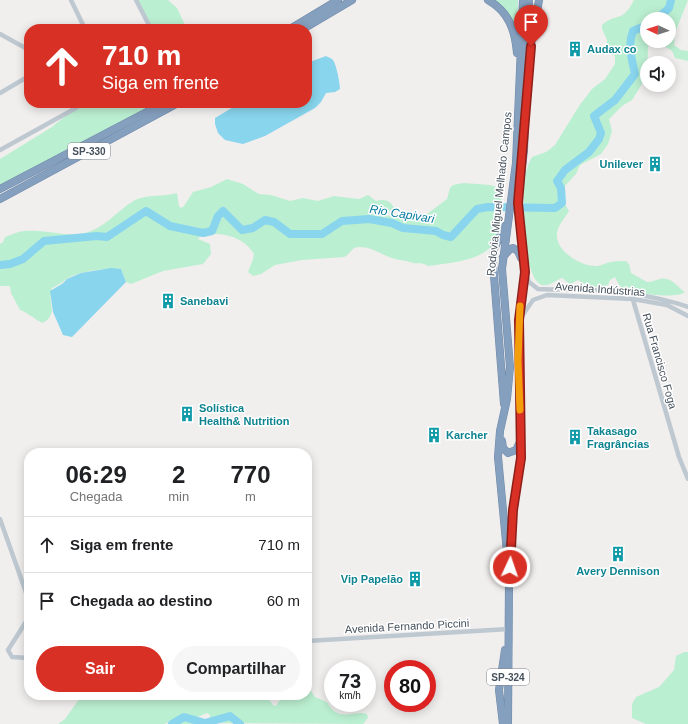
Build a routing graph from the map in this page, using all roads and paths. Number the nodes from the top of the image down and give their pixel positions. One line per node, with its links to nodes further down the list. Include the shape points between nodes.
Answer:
1 (71, 0): 9 (street)
2 (136, 0): 10 (street)
3 (338, 0): 11 (highway)
4 (353, 0): 12 (highway)
5 (488, 0): 16 (highway, via 502,11 512,26)
6 (523, 0): 16 (highway, Rodovia Miguel Melhado Campos / SP-324)
7 (529, 0): 16 (highway, Rodovia Miguel Melhado Campos / SP-324)
8 (539, 0): 16 (highway)
9 (83, 24)
10 (148, 24)
11 (298, 24)
12 (311, 24)
13 (0, 34): 14 (street)
14 (24, 47)
15 (24, 79): 17 (street)
16 (523, 85): 24 (highway, Rodovia Miguel Melhado Campos / SP-324, via 516,163); 26 (highway, Rodovia Miguel Melhado Campos / SP-324, via 524,150 519,219)
17 (0, 93)
18 (76, 108): 21 (street)
19 (155, 108): 22 (highway, SP-330)
20 (169, 108): 23 (highway, SP-330)
21 (0, 150)
22 (0, 190)
23 (0, 199)
24 (507, 222): 25 (highway, Rodovia Miguel Melhado Campos / SP-324); 32 (highway, via 494,249 492,263)
25 (502, 259): 26 (highway, via 510,249 517,250 520,252); 32 (highway, Rodovia Miguel Melhado Campos / SP-324, via 510,367)
26 (525, 272): 27 (street, Avenida Indústrias, via 529,282 538,288); 31 (highway, Rodovia Miguel Melhado Campos / SP-324)
27 (631, 293): 28 (street, Rua Francisco Foga); 29 (street, Avenida Indústrias)
28 (633, 299): 30 (street, Avenida Indústrias, via 667,305); 31 (street, Avenida Indústrias, via 588,295 542,295 533,300); 35 (street, Rua Francisco Foga, via 674,444)
29 (688, 307)
30 (688, 316)
31 (519, 320): 34 (highway, Rodovia Miguel Melhado Campos / SP-324)
32 (505, 414): 33 (highway, Rodovia Miguel Melhado Campos / SP-324)
33 (500, 431): 34 (highway, via 505,452 516,450); 37 (highway, Rodovia Miguel Melhado Campos / SP-324, via 498,469)
34 (520, 440): 37 (highway, Rodovia Miguel Melhado Campos / SP-324, via 521,458 511,528)
35 (688, 479)
36 (0, 519): 38 (street)
37 (509, 580): 40 (highway, Rodovia Miguel Melhado Campos / SP-324)
38 (24, 587)
39 (24, 625): 43 (street, via 8,650 12,657)
40 (509, 629): 41 (highway, Rodovia Miguel Melhado Campos / SP-324); 42 (street, Avenida Fernando Piccini)
41 (508, 638): 44 (highway, via 499,690); 45 (highway, Rodovia Miguel Melhado Campos / SP-324)
42 (312, 641)
43 (24, 658)
44 (503, 724)
45 (508, 724)

